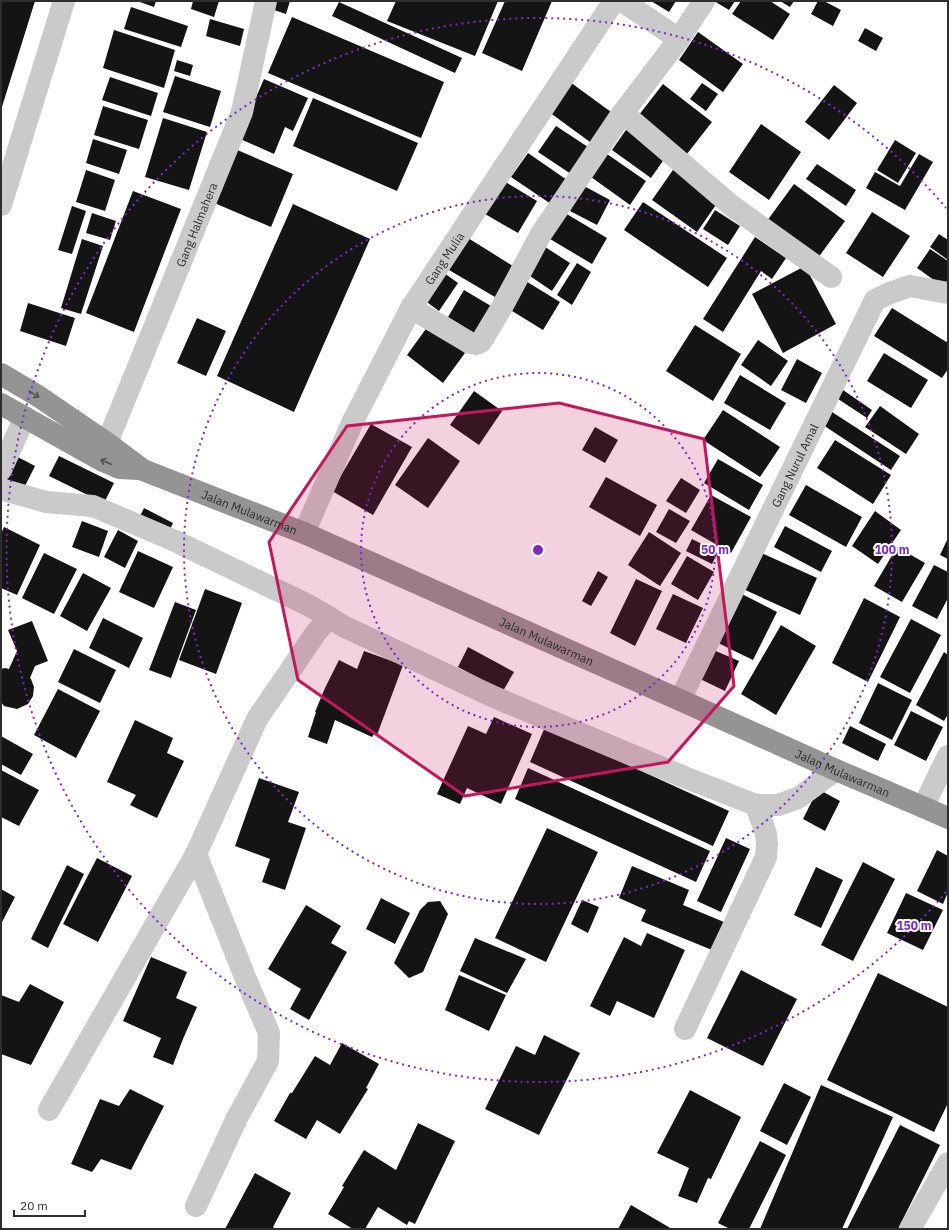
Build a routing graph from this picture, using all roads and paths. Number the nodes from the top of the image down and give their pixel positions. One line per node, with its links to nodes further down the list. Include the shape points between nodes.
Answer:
1 (64, 1): 8 (street)
2 (266, 1): 15 (street, Gang Halmahera, via 242,112)
3 (614, 1): 11 (street, Gang Mulia)
4 (622, 1): 6 (street)
5 (704, 1): 6 (street)
6 (679, 39): 7 (street)
7 (623, 113): 9 (street, via 732,206); 11 (street, via 541,234 481,342 470,343)
8 (1, 205)
9 (831, 278)
10 (948, 293): 21 (street, Gang Nurul Amal, via 910,286 874,300)
11 (411, 308): 19 (street, Gang Mulia, via 353,421)
12 (1, 374): 15 (highway, Jalan Mulawarman, one-way to 15)
13 (1, 404): 14 (highway, Jalan Mulawarman)
14 (25, 417): 16 (street); 17 (highway, Jalan Mulawarman, one-way to 14, via 120,468 101,460)
15 (107, 443): 17 (highway, Jalan Mulawarman)
16 (1, 470)
17 (143, 470): 19 (highway, Jalan Mulawarman)
18 (1, 489): 20 (street, via 46,502 93,506 175,541 308,604)
19 (304, 533): 21 (highway, Jalan Mulawarman)
20 (329, 617): 24 (street, via 494,697); 27 (street, via 257,719)
21 (680, 700): 23 (highway, Jalan Mulawarman)
22 (948, 756): 25 (street)
23 (836, 770): 24 (street, via 798,798 778,805); 25 (highway, Jalan Mulawarman)
24 (756, 805): 28 (street, via 766,834 766,857)
25 (923, 806): 26 (highway, Jalan Mulawarman)
26 (948, 818)
27 (196, 854): 29 (street); 31 (street, via 270,1033 268,1061 237,1118)
28 (685, 1029)
29 (49, 1110)
30 (948, 1163): 32 (street)
31 (196, 1206)
32 (910, 1229)

